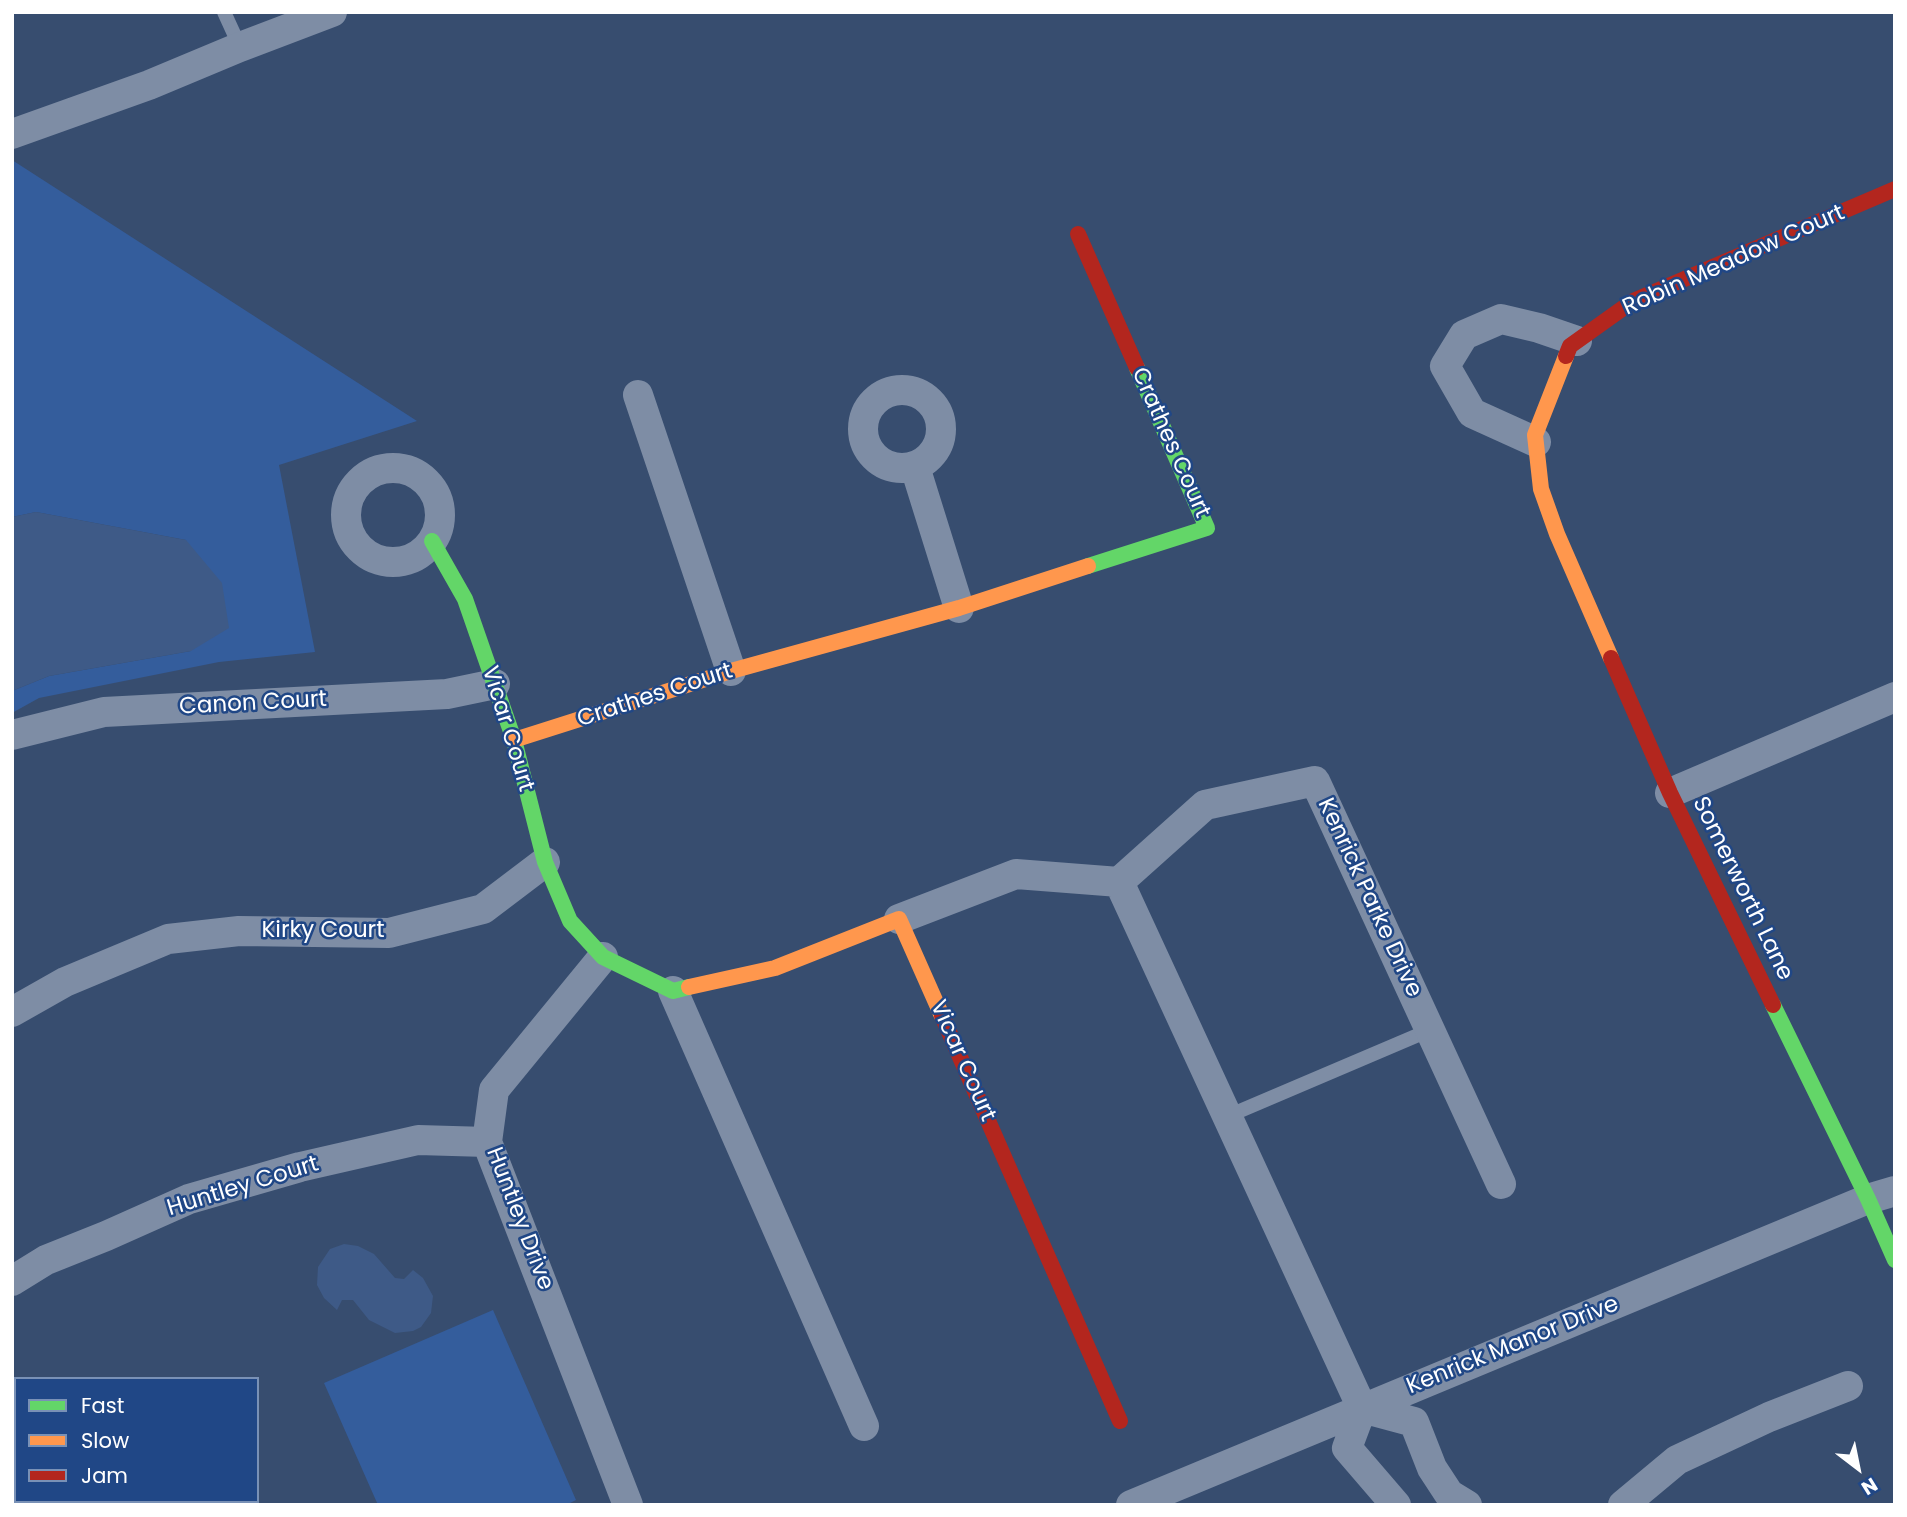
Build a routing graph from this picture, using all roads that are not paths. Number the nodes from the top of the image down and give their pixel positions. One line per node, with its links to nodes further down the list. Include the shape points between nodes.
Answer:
1 (224, 12): 3 (lane)
2 (332, 12): 3 (street)
3 (240, 47): 4 (street)
4 (12, 134)
5 (1895, 189): 7 (street, Robin Meadow Court, via 1633,301)
6 (1078, 234): 13 (street, Crathes Court, via 1207,528)
7 (1577, 341): 9 (street, Robin Meadow Court, via 1570,346); 9 (street, via 1502,319 1464,335 1445,366 1472,413)
8 (638, 395): 14 (street)
9 (1536, 442): 11 (street, Robin Meadow Court, via 1541,489)
10 (915, 467): 13 (street)
11 (1557, 534): 19 (street, Somerworth Lane)
12 (432, 541): 15 (street, Vicar Court, via 466,599)
13 (959, 608): 14 (street, Crathes Court)
14 (731, 671): 18 (street, Crathes Court)
15 (495, 684): 17 (street, Canon Court, via 447,694 104,712); 18 (street, Vicar Court)
16 (1895, 697): 19 (street)
17 (12, 735)
18 (514, 740): 20 (street, Vicar Court)
19 (1670, 793): 30 (street, Somerworth Lane)
20 (545, 862): 23 (street, Vicar Court, via 570,921); 25 (street, Kirky Court, via 483,909 389,933 239,931 168,939 65,982)
21 (1119, 882): 22 (street, via 1016,874); 26 (street, Kenrick Parke Drive, via 1205,805 1315,780); 27 (street)
22 (900, 919): 24 (street, via 775,968); 35 (street, Vicar Court)
23 (603, 957): 24 (street, Vicar Court); 28 (street, Huntley Drive, via 495,1090)
24 (673, 991): 36 (street)
25 (12, 1012)
26 (1430, 1030): 27 (lane); 29 (street, Kenrick Parke Drive)
27 (1228, 1116): 34 (street)
28 (487, 1142): 32 (street, Huntley Court, via 418,1140 189,1199 46,1260); 38 (street, Huntley Drive)
29 (1501, 1184)
30 (1881, 1195): 31 (street, Somerworth Lane); 34 (street, Kenrick Manor Drive)
31 (1895, 1260)
32 (12, 1281)
33 (1848, 1385): 41 (street, via 1677,1460)
34 (1362, 1408): 37 (street, via 1413,1422 1432,1468); 39 (street, Kenrick Manor Drive); 40 (street, via 1347,1448)
35 (1120, 1421)
36 (864, 1426)
37 (1453, 1501)
38 (628, 1505)
39 (1131, 1505)
40 (1396, 1505)
41 (1623, 1505)

